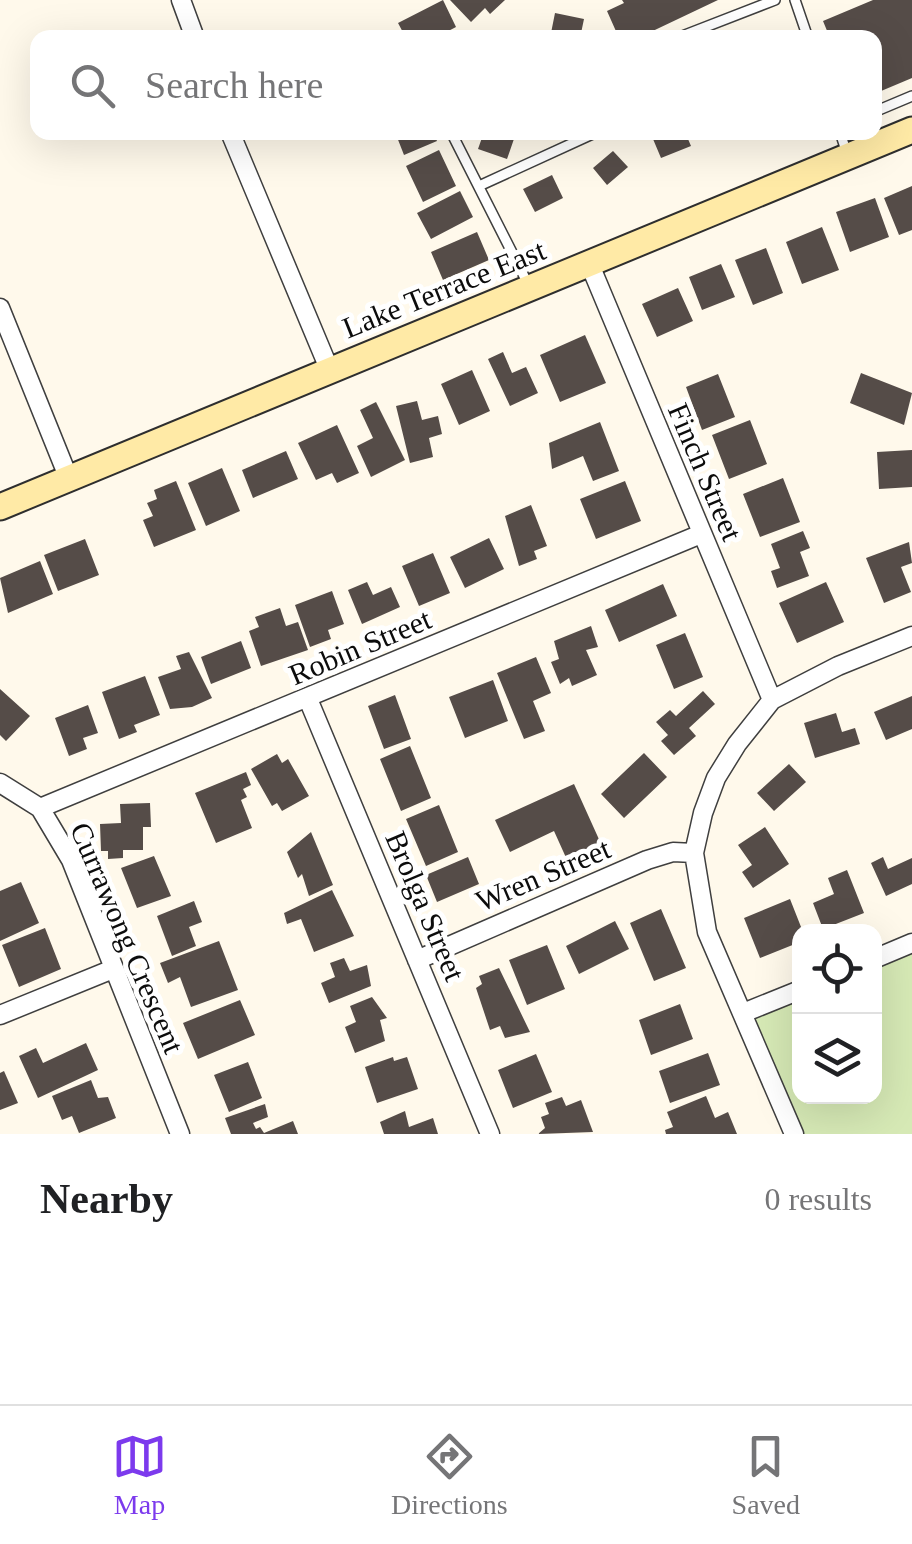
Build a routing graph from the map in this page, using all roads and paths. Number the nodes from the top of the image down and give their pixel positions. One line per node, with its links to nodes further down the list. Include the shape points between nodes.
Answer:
1 (181, 0): 4 (street)
2 (775, 0): 5 (lane)
3 (795, 0): 6 (lane)
4 (192, 30)
5 (698, 30)
6 (805, 30)
7 (912, 96): 8 (lane)
8 (882, 109)
9 (912, 130): 10 (street, Lake Terrace East)
10 (882, 136)
11 (233, 140): 19 (street)
12 (455, 140): 15 (lane)
13 (579, 140): 15 (lane)
14 (844, 144): 16 (street, Lake Terrace East)
15 (479, 186): 17 (lane)
16 (590, 265): 17 (street, Lake Terrace East); 22 (street, Finch Street)
17 (530, 289): 19 (street, Lake Terrace East)
18 (0, 308): 20 (street)
19 (330, 372): 20 (street, Lake Terrace East)
20 (69, 479): 21 (street, Lake Terrace East)
21 (0, 507)
22 (700, 534): 24 (street, Robin Street); 25 (street, Finch Street)
23 (912, 636): 25 (street)
24 (308, 699): 27 (street, Robin Street); 31 (street, Brolga Street)
25 (772, 700): 28 (street, via 716,778)
26 (0, 783): 27 (street, Currawong Crescent)
27 (40, 808): 32 (street, Currawong Crescent, via 71,860)
28 (694, 852): 31 (street, Wren Street, via 647,860); 34 (street, via 707,932)
29 (912, 943): 30 (street)
30 (882, 956)
31 (418, 960): 37 (street, Brolga Street)
32 (112, 969): 35 (street); 36 (street, Currawong Crescent)
33 (792, 993): 34 (street)
34 (744, 1012): 38 (street)
35 (0, 1016)
36 (180, 1134)
37 (490, 1134)
38 (794, 1134)

